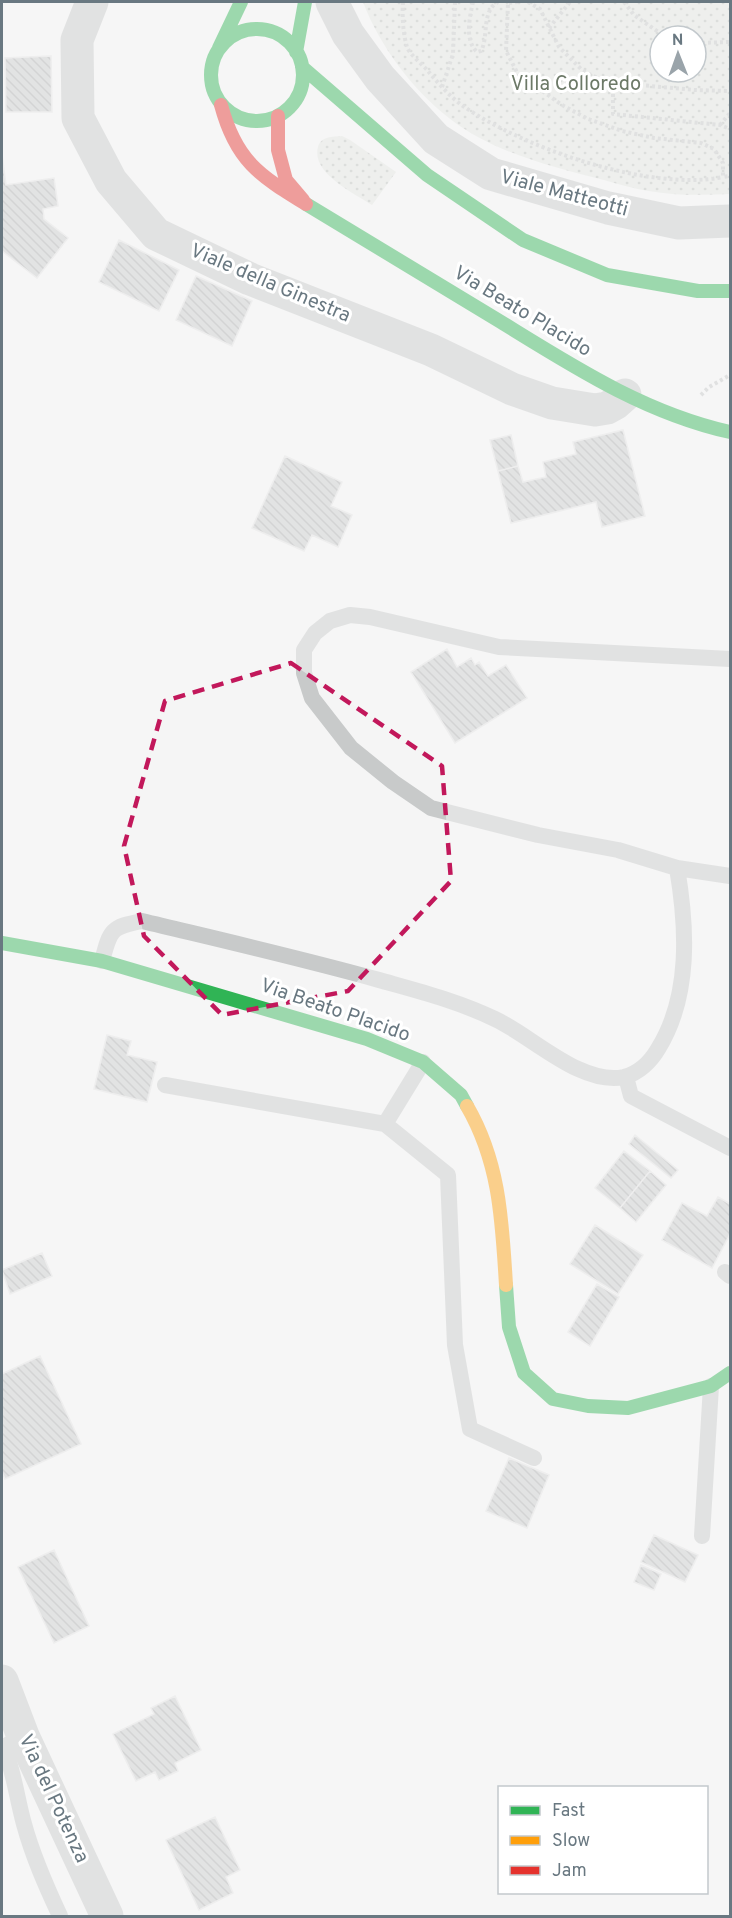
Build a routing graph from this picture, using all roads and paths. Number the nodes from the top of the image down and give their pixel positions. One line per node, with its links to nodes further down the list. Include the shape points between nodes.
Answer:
1 (92, 2): 41 (street, Viale della Ginestra, via 77,40 78,118 111,181 156,234 250,279 431,350 512,389 552,403 595,410 607,408)
2 (241, 2): 20 (main road)
3 (305, 2): 21 (main road)
4 (332, 2): 39 (street, Viale Matteotti, via 348,34 380,78 436,140 491,174 608,208 678,223)
5 (403, 2): 24 (path, via 408,48)
6 (455, 2): 24 (path, via 453,54)
7 (473, 2): 8 (path, via 470,41 477,52 485,45 489,11)
8 (498, 2)
9 (508, 2): 10 (path); 37 (path, via 506,51 518,74 588,119 654,138 701,143 714,150 723,163)
10 (518, 2)
11 (528, 2): 15 (path)
12 (543, 2): 15 (path)
13 (570, 2): 17 (path)
14 (624, 2): 16 (path)
15 (540, 9): 17 (path)
16 (648, 25)
17 (549, 28): 23 (path, via 559,47 583,71)
18 (730, 42): 19 (path)
19 (708, 43)
20 (219, 48): 21 (main road, via 243,31 259,29 287,40); 26 (main road, via 212,62 211,77)
21 (296, 52): 22 (main road)
22 (302, 67): 27 (main road, via 303,81); 35 (main road)
23 (613, 82): 25 (path); 33 (path, via 613,114)
24 (442, 87): 37 (path, via 462,105 547,150 645,176 687,181)
25 (730, 91)
26 (221, 105): 31 (main road, via 248,120); 38 (main road, Via Beato Placido, via 227,128 242,156 270,182)
27 (291, 107): 28 (main road); 31 (main road)
28 (309, 109)
29 (730, 113): 33 (path)
30 (334, 115): 35 (main road)
31 (278, 116): 38 (main road, Via Beato Placido, via 278,150 286,180)
32 (730, 124): 33 (path)
33 (720, 125): 34 (path)
34 (730, 129)
35 (381, 134): 40 (main road, via 426,175 523,240 608,275 698,291)
36 (730, 176): 37 (path)
37 (723, 177)
38 (304, 202): 41 (main road, Via Beato Placido)
39 (730, 221)
40 (730, 291)
41 (624, 395): 43 (main road, Via Beato Placido)
42 (730, 420): 43 (lane)
43 (723, 430)
44 (730, 659): 45 (lane, via 499,647 350,615 330,621 315,633 304,650 304,673 312,698 351,748 431,808 618,850)
45 (677, 868): 46 (lane); 50 (lane, via 684,945 681,987 668,1034 650,1062)
46 (730, 876)
47 (2, 943): 48 (main road, Via Beato Placido)
48 (102, 961): 49 (main road, Via Beato Placido, via 367,1039); 50 (lane, via 108,937 119,925 141,921 333,967 438,997 496,1019 580,1070 606,1078)
49 (423, 1062): 52 (lane); 55 (main road, Via Beato Placido, via 461,1095 489,1156 501,1206 509,1327 524,1373 553,1399 588,1406 628,1407)
50 (626, 1077): 53 (lane, via 631,1096)
51 (165, 1085): 52 (lane)
52 (385, 1124): 56 (lane, via 448,1175 455,1345 470,1429)
53 (730, 1148)
54 (730, 1373): 55 (main road, Via Beato Placido)
55 (711, 1386): 57 (lane)
56 (534, 1458)
57 (702, 1536)
58 (2, 1681): 59 (street, Via del Potenza)
59 (23, 1737): 60 (lane, via 4,1747 24,1824); 61 (street, Via del Potenza)
60 (60, 1917)
61 (107, 1917)

